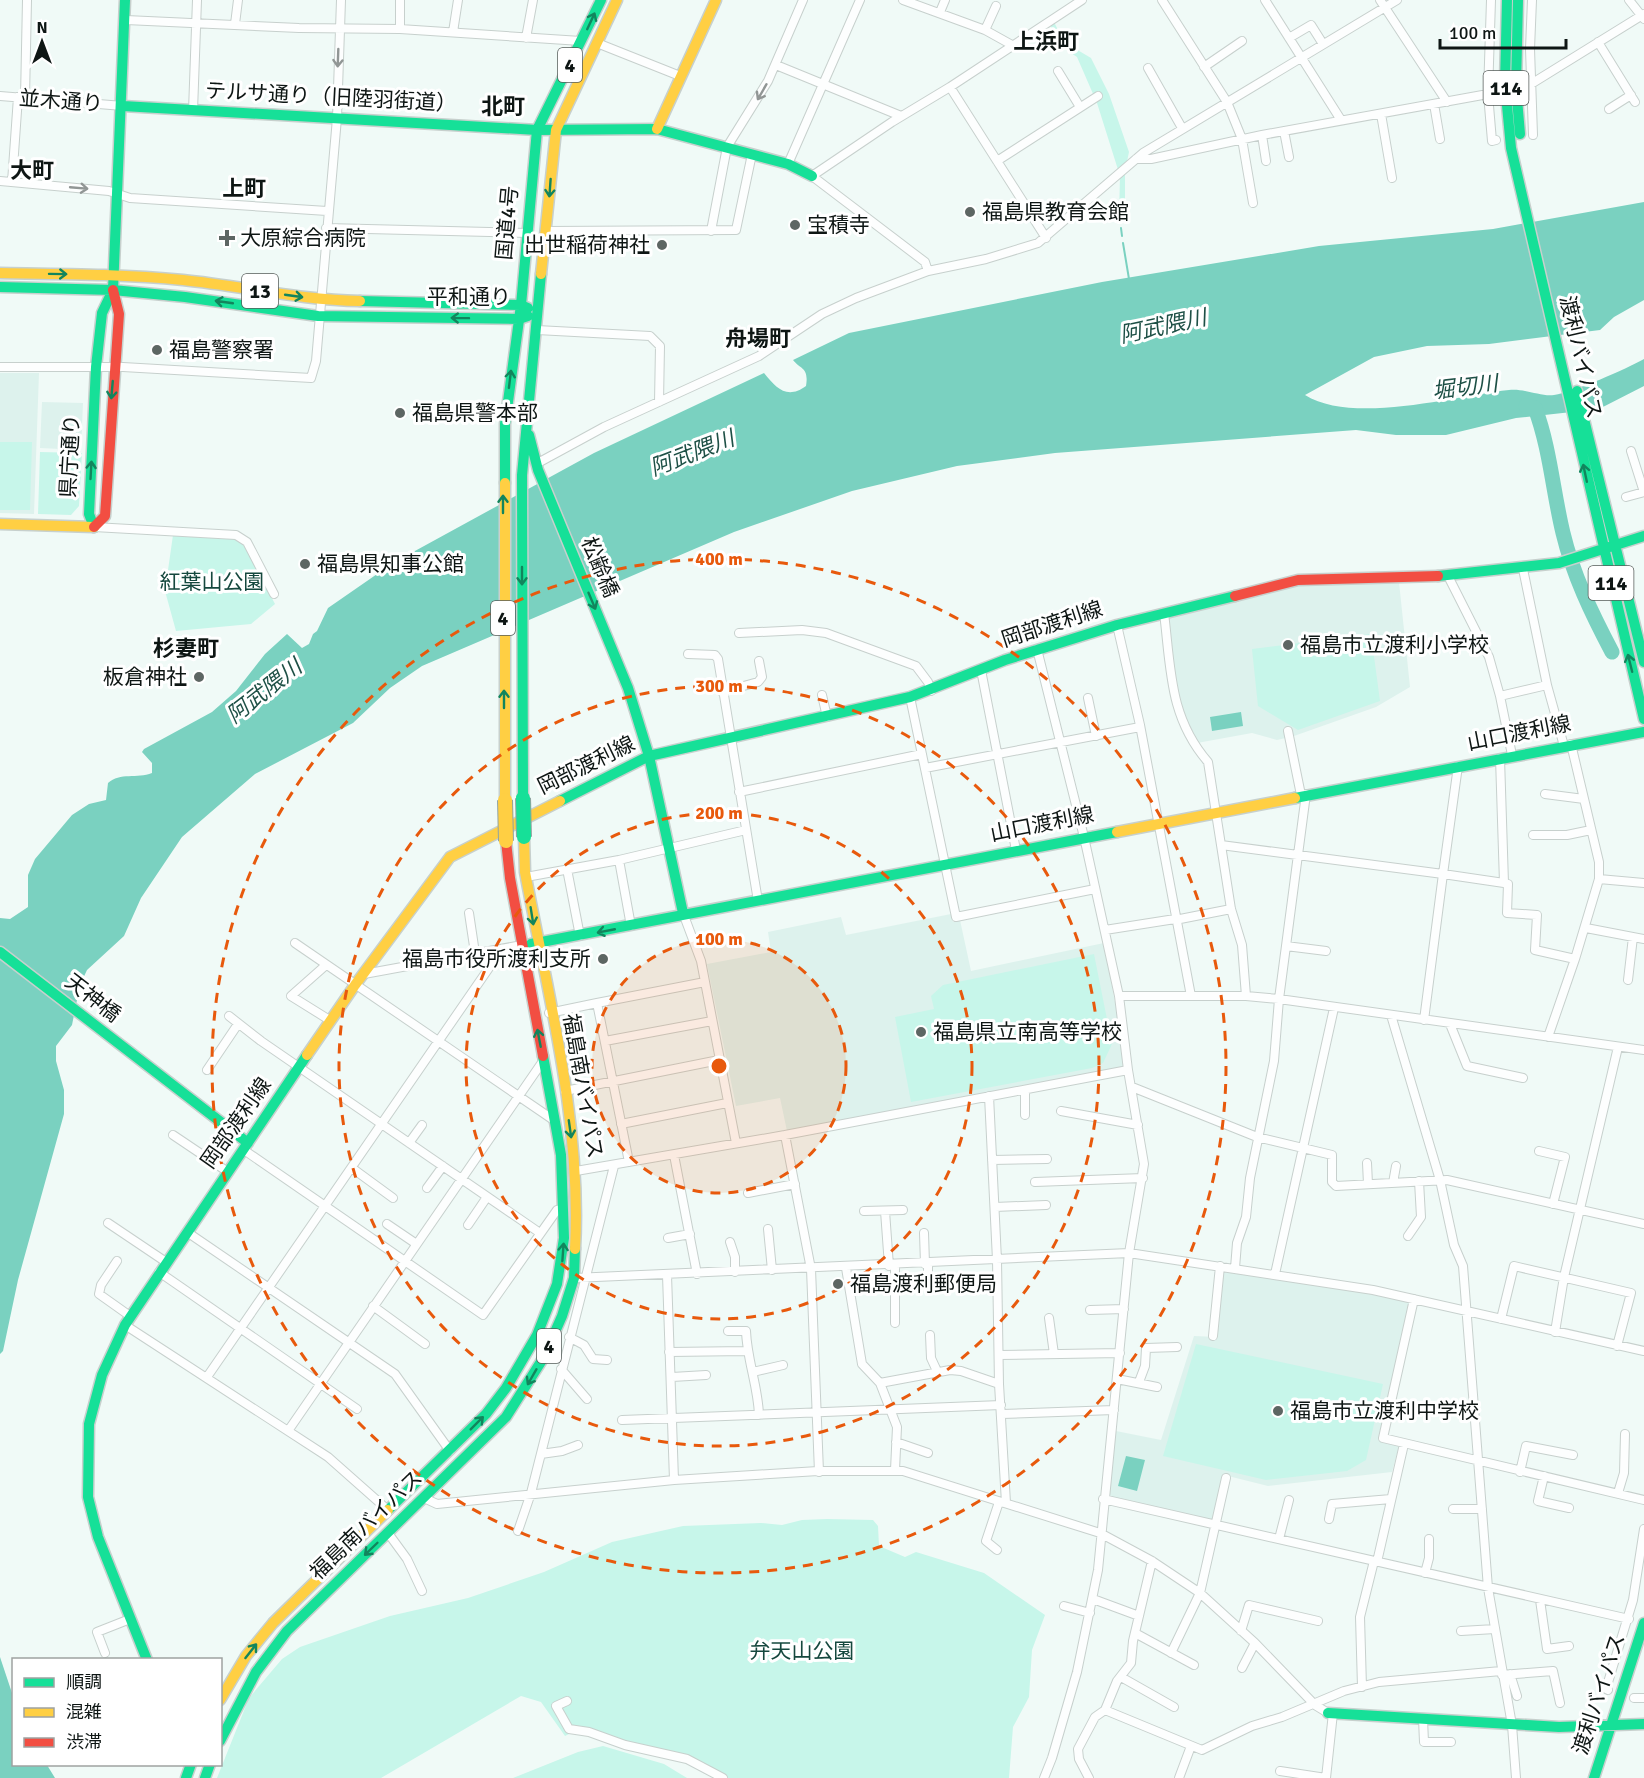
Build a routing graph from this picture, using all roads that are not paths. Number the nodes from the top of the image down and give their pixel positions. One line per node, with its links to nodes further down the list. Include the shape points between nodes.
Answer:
1 (27, 0): 56 (street)
2 (125, 0): 29 (main road, 県庁通り)
3 (197, 0): 30 (street)
4 (238, 0): 31 (street)
5 (340, 0): 32 (street)
6 (400, 0): 33 (street)
7 (458, 0): 35 (street)
8 (533, 0): 36 (street)
9 (601, 0): 39 (main road, 4, one-way to 9)
10 (617, 0): 41 (main road, 4)
11 (716, 0): 49 (main road)
12 (804, 0): 45 (street)
13 (860, 0): 50 (street)
14 (903, 0): 27 (street)
15 (945, 0): 27 (street)
16 (1162, 0): 46 (street)
17 (1265, 0): 37 (street)
18 (1397, 0): 25 (street)
19 (1491, 0): 53 (street)
20 (1507, 0): 85 (main road, 渡利バイパス / 114, via 1505,84)
21 (1518, 0): 85 (main road, 渡利バイパス / 114, via 1516,87)
22 (1532, 0): 51 (street)
23 (1630, 0): 28 (street)
24 (1079, 1): 43 (street)
25 (1383, 4): 42 (street); 58 (street)
26 (996, 6): 34 (street)
27 (940, 12): 34 (street)
28 (1643, 16): 40 (street)
29 (126, 20): 30 (street); 60 (main road, 県庁通り)
30 (196, 22): 31 (street); 63 (street)
31 (235, 24): 32 (street)
32 (339, 29): 33 (street); 66 (street, one-way to 66)
33 (400, 29): 35 (street)
34 (985, 30): 43 (street)
35 (453, 32): 36 (street)
36 (526, 38): 39 (street)
37 (1290, 38): 42 (street, via 1311,25); 44 (street)
38 (1242, 41): 46 (street)
39 (582, 42): 70 (main road, 4)
40 (1598, 42): 51 (street); 62 (street, via 1633,98)
41 (597, 43): 49 (street); 71 (main road, 4)
42 (1323, 44): 44 (street)
43 (1011, 45): 52 (street)
44 (1301, 57): 57 (street); 67 (street)
45 (776, 65): 50 (street); 78 (street, one-way to 78)
46 (1204, 67): 57 (street)
47 (1148, 68): 68 (street)
48 (1058, 71): 61 (street)
49 (680, 76): 69 (main road)
50 (823, 84): 65 (street); 84 (street)
51 (1531, 84): 74 (street)
52 (950, 87): 65 (street); 82 (street)
53 (1488, 94): 58 (street); 77 (street, via 1491,141)
54 (0, 96): 56 (street, 並木通り)
55 (1098, 96): 61 (street)
56 (21, 98): 60 (street, 並木通り); 89 (street)
57 (1227, 102): 68 (street); 75 (street)
58 (1447, 102): 59 (street)
59 (1434, 104): 64 (street); 76 (street)
60 (123, 105): 63 (main road, テルサ通り（旧陸羽街道）); 90 (main road, 県庁通り)
61 (1080, 107): 82 (street)
62 (1610, 109)
63 (193, 111): 66 (main road, テルサ通り（旧陸羽街道）)
64 (1381, 114): 67 (street); 87 (street)
65 (901, 116): 86 (street)
66 (336, 118): 70 (main road, テルサ通り（旧陸羽街道）); 92 (street)
67 (1341, 120): 72 (street)
68 (1182, 128): 81 (street)
69 (657, 129): 71 (main road, テルサ通り（旧陸羽街道）); 78 (main road, テルサ通り（旧陸羽街道）)
70 (537, 130): 71 (main road, テルサ通り（旧陸羽街道）); 96 (main road, 国道4号 / 4)
71 (556, 130): 94 (main road, 国道4号 / 4, one-way to 94)
72 (1284, 131): 73 (street); 80 (street)
73 (1262, 135): 75 (street); 83 (street)
74 (1533, 135)
75 (1242, 139): 81 (street); 91 (street)
76 (1440, 139)
77 (1496, 140)
78 (727, 147): 79 (main road, テルサ通り（旧陸羽街道）); 95 (street)
79 (752, 154): 84 (main road, テルサ通り（旧陸羽街道）); 95 (street, via 736,230)
80 (1290, 157)
81 (1136, 159): 97 (street)
82 (997, 160): 97 (street)
83 (1266, 161)
84 (788, 164): 86 (main road, テルサ通り（旧陸羽街道）)
85 (1521, 173): 121 (main road, 渡利バイパス / 114)
86 (812, 176): 98 (street, via 925,262)
87 (1392, 178)
88 (0, 181): 89 (street)
89 (12, 182): 90 (street, one-way to 90)
90 (117, 194): 92 (street); 100 (main road, 県庁通り)
91 (1253, 203)
92 (327, 211): 93 (street)
93 (326, 228): 96 (street); 103 (street)
94 (546, 231): 95 (street); 105 (main road, 国道4号 / 4)
95 (711, 231)
96 (527, 233): 104 (main road, 国道4号 / 4)
97 (1046, 238): 98 (street, via 1029,248)
98 (928, 271): 112 (street, via 856,297 822,314 759,356)
99 (0, 273): 100 (main road, 平和通り / 13, one-way to 100)
100 (114, 274): 102 (main road, 県庁通り); 103 (main road, 平和通り / 13, one-way to 103)
101 (0, 287): 102 (main road, 平和通り / 13)
102 (113, 290): 106 (main road, 平和通り / 13, one-way to 102); 109 (main road, 県庁通り, via 119,314); 111 (main road, 県庁通り, via 102,313)
103 (319, 300): 104 (main road, 平和通り / 13); 106 (street)
104 (521, 304): 105 (main road, 平和通り / 13); 107 (main road, 国道4号 / 4)
105 (539, 312): 107 (main road, 平和通り / 13); 108 (main road, 福島南バイパス / 4)
106 (318, 316): 107 (main road, 平和通り / 13, one-way to 106); 109 (street, via 316,361 311,378)
107 (519, 319): 191 (main road, 福島南バイパス / 4, one-way to 107, bridge, via 510,878 504,758 503,479 505,424)
108 (537, 330): 112 (street, via 650,336 660,346); 113 (main road, 福島南バイパス / 4)
109 (114, 366): 111 (street); 119 (main road, 県庁通り, one-way to 119, via 105,516)
110 (0, 367): 111 (street)
111 (96, 367): 119 (main road, 県庁通り, one-way to 111, via 89,514)
112 (659, 402): 115 (street, via 604,427)
113 (526, 422): 115 (main road); 173 (main road, 福島南バイパス / 4, one-way to 173, bridge, via 522,475)
114 (1630, 451): 116 (street)
115 (537, 467): 151 (main road, 松齢橋, one-way to 151, via 626,681)
116 (1644, 492): 117 (street)
117 (1626, 497)
118 (0, 524): 119 (main road)
119 (94, 527): 124 (street, via 236,535 247,542)
120 (1644, 536): 121 (main road, 岡部渡利線)
121 (1610, 547): 122 (main road, 岡部渡利線, via 1559,563); 131 (main road, 渡利バイパス / 114); 141 (main road, 渡利バイパス / 114, one-way to 121)
122 (1522, 569): 123 (main road, 岡部渡利線); 133 (street)
123 (1448, 576): 125 (main road, 岡部渡利線, via 1298,580); 137 (street, via 1489,657)
124 (274, 594)
125 (1164, 613): 126 (main road, 岡部渡利線); 159 (street, via 1179,719 1208,762)
126 (1117, 624): 128 (main road, 岡部渡利線); 142 (street)
127 (739, 633): 134 (street, via 826,633 916,666)
128 (1037, 649): 132 (main road, 岡部渡利線); 147 (street)
129 (687, 654): 135 (street, via 715,655)
130 (759, 660): 135 (street, via 762,677 758,682)
131 (1644, 662)
132 (981, 670): 134 (main road, 岡部渡利線); 150 (street)
133 (1547, 685): 137 (street); 148 (street)
134 (931, 691): 138 (main road, 岡部渡利線)
135 (722, 692): 146 (street)
136 (822, 695): 140 (street)
137 (1500, 696): 152 (street)
138 (910, 697): 140 (main road, 岡部渡利線); 149 (street)
139 (1088, 698): 145 (street)
140 (826, 717): 146 (main road, 岡部渡利線)
141 (1644, 719)
142 (1140, 728): 145 (street); 160 (street)
143 (1288, 731): 157 (street)
144 (1644, 732): 148 (main road, 山口渡利線)
145 (1096, 736): 147 (street)
146 (729, 739): 151 (main road, 岡部渡利線); 155 (street)
147 (1060, 742): 150 (street); 164 (street)
148 (1567, 745): 152 (main road, 山口渡利線); 158 (street)
149 (922, 754): 154 (street); 155 (street)
150 (998, 754): 154 (street); 167 (street)
151 (649, 756): 166 (main road); 199 (main road, 岡部渡利線, via 450,857)
152 (1506, 756): 153 (main road, 山口渡利線); 176 (street)
153 (1458, 766): 157 (main road, 山口渡利線); 172 (street)
154 (925, 768): 170 (street)
155 (739, 792): 161 (street)
156 (1545, 794): 158 (street)
157 (1304, 795): 159 (main road, 山口渡利線); 168 (street)
158 (1584, 799): 162 (street)
159 (1214, 812): 160 (main road, 山口渡利線); 165 (street)
160 (1157, 823): 164 (main road, 山口渡利線); 182 (street)
161 (746, 830): 166 (street); 178 (street)
162 (1591, 830): 163 (street); 174 (street)
163 (1533, 835)
164 (1084, 837): 167 (main road, 山口渡利線); 177 (street)
165 (1221, 845): 168 (street); 179 (street)
166 (669, 846): 169 (street); 181 (main road)
167 (1016, 850): 170 (main road, 山口渡利線)
168 (1299, 856): 172 (street); 192 (street)
169 (619, 860): 171 (street); 183 (street)
170 (945, 864): 177 (street, via 956,917); 178 (main road, 山口渡利線)
171 (567, 869): 173 (street); 186 (street)
172 (1443, 874): 176 (street); 211 (street)
173 (526, 877): 190 (main road, 福島南バイパス / 4, one-way to 190)
174 (1599, 879): 175 (street); 184 (street)
175 (1644, 883)
176 (1504, 884): 197 (street, via 1509,884 1507,913 1537,915 1535,950)
177 (1095, 888): 185 (street)
178 (758, 901): 181 (main road, 山口渡利線)
179 (1231, 909): 182 (street); 204 (street, via 1242,945)
180 (469, 913): 196 (street)
181 (683, 913): 183 (main road, 山口渡利線); 201 (street)
182 (1175, 920): 185 (street); 203 (street)
183 (631, 926): 186 (main road, 山口渡利線, one-way to 186)
184 (1586, 928): 187 (street); 197 (street)
185 (1105, 930): 202 (street)
186 (580, 936): 190 (main road, 山口渡利線)
187 (1633, 937): 188 (street); 200 (street)
188 (1644, 939)
189 (294, 943): 198 (street)
190 (537, 943): 191 (main road, 山口渡利線); 208 (main road, 福島南バイパス / 4)
191 (522, 945): 193 (street); 222 (main road, 福島南バイパス / 4, one-way to 191)
192 (1286, 946): 194 (street); 205 (street)
193 (502, 949): 196 (street); 218 (street)
194 (1326, 951)
195 (0, 952): 246 (main road, 天神橋)
196 (476, 954): 199 (street)
197 (1575, 959): 216 (street)
198 (326, 965): 199 (street); 212 (street, via 291,996)
199 (359, 980): 212 (main road, 岡部渡利線); 218 (street)
200 (1628, 980)
201 (705, 982): 206 (street); 213 (street)
202 (1119, 996): 203 (street); 225 (street)
203 (1191, 996): 204 (street)
204 (1246, 996): 205 (street)
205 (1279, 999): 207 (street); 243 (street, via 1274,1061)
206 (597, 1003): 208 (street); 217 (street)
207 (1334, 1008): 209 (street); 247 (street)
208 (549, 1013): 230 (main road, 福島南バイパス / 4)
209 (1391, 1015): 211 (street); 262 (street)
210 (229, 1016): 214 (street)
211 (1424, 1020): 215 (street)
212 (331, 1021): 223 (main road, 岡部渡利線)
213 (712, 1021): 217 (street); 221 (street)
214 (238, 1024): 223 (street); 224 (street)
215 (1450, 1024): 216 (street); 226 (street, via 1467,1066)
216 (1548, 1037): 219 (street)
217 (605, 1041): 227 (street)
218 (438, 1042): 231 (street); 237 (street)
219 (1618, 1047): 220 (street); 280 (street)
220 (1644, 1050)
221 (718, 1060): 227 (street); 233 (street)
222 (544, 1061): 231 (street); 236 (main road, 福島南バイパス / 4)
223 (300, 1068): 237 (street); 246 (main road, 岡部渡利線)
224 (207, 1070)
225 (1128, 1070): 228 (street); 229 (street)
226 (1523, 1078)
227 (612, 1080): 230 (street); 238 (street)
228 (1132, 1087): 240 (street); 243 (street)
229 (1025, 1090): 232 (street); 235 (street)
230 (565, 1091): 258 (main road, 福島南バイパス / 4, one-way to 258)
231 (517, 1096): 236 (street); 261 (street)
232 (989, 1096): 242 (street); 251 (street)
233 (727, 1103): 238 (street); 245 (street)
234 (1061, 1111): 240 (street)
235 (1025, 1115)
236 (555, 1121): 276 (main road, 福島南バイパス / 4)
237 (382, 1123): 244 (street); 257 (street)
238 (621, 1124): 252 (street)
239 (422, 1125): 244 (street)
240 (1138, 1125): 260 (street)
241 (173, 1135): 259 (street)
242 (785, 1135): 245 (street); 266 (street)
243 (1257, 1137): 247 (street); 303 (street)
244 (409, 1143): 254 (street)
245 (736, 1143): 249 (street)
246 (246, 1146): 259 (main road, 岡部渡利線); 274 (street)
247 (1303, 1147): 267 (street, via 1332,1155 1332,1182 1336,1186); 308 (street)
248 (1539, 1151): 272 (street, via 1565,1157)
249 (674, 1155): 252 (street); 289 (street)
250 (1047, 1159): 251 (street)
251 (992, 1160): 275 (street)
252 (629, 1162): 255 (street)
253 (1367, 1163): 267 (street)
254 (443, 1166): 261 (street); 268 (street)
255 (614, 1166): 258 (street); 311 (street)
256 (1396, 1166): 265 (street)
257 (352, 1168): 271 (street); 274 (street)
258 (576, 1171): 311 (main road, 福島南バイパス / 4)
259 (228, 1172): 286 (main road, 岡部渡利線)
260 (1143, 1178): 264 (street); 294 (street)
261 (461, 1179): 270 (street); 293 (street)
262 (1440, 1180): 263 (street); 272 (street); 318 (street, via 1454,1245 1463,1266)
263 (1419, 1181): 265 (street); 290 (street, via 1422,1217)
264 (1035, 1182)
265 (1393, 1183): 267 (street)
266 (795, 1184): 269 (street); 304 (street)
267 (1368, 1184)
268 (427, 1188)
269 (748, 1193)
270 (487, 1197): 283 (street); 287 (street)
271 (393, 1198)
272 (1553, 1204): 280 (street)
273 (1046, 1205): 275 (street)
274 (326, 1206): 295 (street); 312 (street)
275 (995, 1207): 296 (street)
276 (564, 1209): 287 (street, via 557,1210); 367 (main road, 福島南バイパス / 4, one-way to 276, via 506,1388 537,1335 562,1264)
277 (903, 1210): 279 (street)
278 (864, 1211): 279 (street)
279 (885, 1211): 299 (street)
280 (1582, 1211): 284 (street); 310 (street)
281 (108, 1223): 301 (street)
282 (387, 1224): 293 (street)
283 (468, 1224)
284 (1644, 1224)
285 (768, 1229): 305 (street)
286 (187, 1232): 301 (main road, 岡部渡利線); 312 (street)
287 (540, 1233): 295 (street, via 483,1315)
288 (924, 1233): 298 (street)
289 (690, 1234): 291 (street); 307 (street)
290 (1408, 1236)
291 (668, 1238)
292 (730, 1242): 306 (street)
293 (416, 1243): 295 (street)
294 (1129, 1253): 296 (street); 300 (street); 316 (street)
295 (404, 1260): 315 (street)
296 (997, 1260): 298 (street); 338 (street)
297 (117, 1261): 321 (street, via 99,1294)
298 (926, 1264): 299 (street); 313 (street)
299 (892, 1265): 302 (street); 322 (street)
300 (1220, 1266): 303 (street); 327 (street)
301 (163, 1267): 321 (main road, 岡部渡利線); 323 (street)
302 (846, 1268): 304 (street); 349 (street, via 862,1364)
303 (1235, 1268): 308 (street)
304 (811, 1269): 305 (street); 358 (street)
305 (772, 1270): 306 (street)
306 (735, 1272): 307 (street)
307 (697, 1274): 309 (street)
308 (1275, 1274): 314 (street)
309 (667, 1275): 311 (street); 335 (street)
310 (1564, 1277): 320 (street, via 1514,1266); 325 (street); 331 (street, via 1630,1293)
311 (580, 1278): 328 (street); 380 (main road, 福島南バイパス / 4, one-way to 380, via 553,1339 522,1394 489,1436)
312 (269, 1288): 323 (street); 329 (street)
313 (928, 1288)
314 (1414, 1299): 318 (street); 365 (street, via 1383,1438)
315 (373, 1306): 329 (street); 330 (street)
316 (1124, 1309): 317 (street); 336 (street)
317 (1090, 1310)
318 (1467, 1310): 320 (street); 371 (street)
319 (1049, 1318): 337 (street)
320 (1501, 1319): 325 (street)
321 (127, 1320): 345 (street); 410 (main road, 岡部渡利線, via 93,1401 87,1472 95,1528)
322 (895, 1323)
323 (241, 1330): 345 (street); 350 (street)
324 (728, 1331): 333 (street, via 746,1331)
325 (1554, 1332): 331 (street)
326 (930, 1335): 342 (street, via 931,1358)
327 (1213, 1336)
328 (569, 1337): 339 (street, via 584,1345 593,1359); 341 (street)
329 (348, 1342): 350 (street); 367 (street, via 395,1374)
330 (425, 1344)
331 (1617, 1346): 334 (street)
332 (1177, 1347): 348 (street, via 1146,1348)
333 (747, 1351): 335 (street); 343 (street)
334 (1644, 1351)
335 (669, 1352): 346 (street)
336 (1120, 1353): 337 (street); 347 (street)
337 (1054, 1354): 338 (street)
338 (999, 1355): 351 (street)
339 (607, 1360)
340 (783, 1365): 343 (street)
341 (561, 1369): 353 (street); 369 (street)
342 (937, 1371): 349 (street); 351 (street, via 961,1371)
343 (753, 1372): 359 (street)
344 (706, 1375): 346 (street)
345 (207, 1377): 362 (street)
346 (672, 1377): 360 (street)
347 (1117, 1379): 348 (street); 357 (street)
348 (1139, 1382): 352 (street)
349 (880, 1383): 355 (street)
350 (319, 1384): 354 (street); 362 (street)
351 (999, 1384): 356 (street)
352 (1157, 1387)
353 (587, 1399)
354 (357, 1410)
355 (889, 1410): 356 (street); 358 (street); 364 (street, via 897,1427)
356 (1002, 1410): 357 (street); 385 (street)
357 (1114, 1410): 381 (street)
358 (816, 1412): 359 (street); 373 (street)
359 (759, 1415): 360 (street)
360 (674, 1419): 361 (street); 377 (street)
361 (622, 1420)
362 (288, 1431): 389 (street, via 345,1470)
363 (1625, 1434): 379 (street)
364 (896, 1442): 368 (street); 372 (street)
365 (1404, 1444): 371 (street); 383 (street)
366 (578, 1445): 369 (street)
367 (450, 1451): 389 (main road, 福島南バイパス / 4)
368 (928, 1453)
369 (541, 1454): 378 (street)
370 (1573, 1455): 374 (street, via 1526,1446)
371 (1478, 1462): 374 (street); 388 (street)
372 (896, 1470): 373 (street); 385 (street)
373 (819, 1472): 377 (street)
374 (1520, 1472): 375 (street)
375 (1544, 1476): 379 (street); 386 (street, via 1538,1501)
376 (1226, 1478): 391 (street)
377 (674, 1480): 378 (street)
378 (531, 1493): 380 (street, via 437,1504); 393 (street)
379 (1618, 1493): 384 (street)
380 (424, 1498): 394 (main road, 福島南バイパス / 4)
381 (1103, 1499): 391 (street); 395 (street)
382 (1289, 1500): 396 (street)
383 (1391, 1500): 390 (street, via 1332,1504); 400 (street)
384 (1644, 1500)
385 (1003, 1502): 395 (street); 398 (street, via 986,1541)
386 (1569, 1508)
387 (1453, 1509): 388 (street)
388 (1482, 1509): 402 (street)
389 (389, 1511): 430 (main road, 福島南バイパス / 4, one-way to 389, via 246,1656 273,1623)
390 (1329, 1519)
391 (1216, 1524): 396 (street); 404 (street)
392 (1644, 1529): 411 (street)
393 (518, 1531)
394 (388, 1533): 403 (street, via 407,1559); 441 (main road, 福島南バイパス / 4, one-way to 441, via 310,1607 271,1651 241,1697)
395 (1100, 1533): 399 (street); 405 (street)
396 (1279, 1539): 400 (street)
397 (1429, 1539): 401 (street)
398 (997, 1550)
399 (1152, 1561): 404 (street); 409 (street)
400 (1375, 1562): 401 (street); 427 (street, via 1360,1617)
401 (1425, 1573): 402 (street)
402 (1488, 1588): 406 (street); 414 (street)
403 (422, 1591)
404 (1200, 1593): 415 (street); 421 (street)
405 (1093, 1599): 408 (street); 409 (street)
406 (1540, 1600): 411 (street); 419 (street, via 1547,1649)
407 (1064, 1606): 408 (street)
408 (1090, 1612): 446 (street, via 1066,1710)
409 (1139, 1616): 417 (street)
410 (130, 1619): 420 (street, via 97,1632); 422 (main road, 岡部渡利線)
411 (1629, 1619): 428 (street)
412 (1318, 1621): 415 (street, via 1249,1605)
413 (1644, 1623): 440 (main road, 渡利バイパス)
414 (1495, 1629): 416 (street); 425 (street)
415 (1241, 1631): 418 (street)
416 (1461, 1631)
417 (1135, 1633): 421 (street); 426 (street, via 1131,1663)
418 (1255, 1643): 424 (street); 433 (street)
419 (1569, 1646)
420 (105, 1653)
421 (1171, 1653): 423 (street)
422 (147, 1658)
423 (1194, 1665)
424 (1242, 1668)
425 (1505, 1673): 427 (street, via 1379,1682); 429 (street); 432 (street, via 1553,1671); 439 (street)
426 (1121, 1677): 434 (street); 435 (street)
427 (1362, 1687): 433 (street)
428 (1608, 1690)
429 (1517, 1696)
430 (222, 1697)
431 (567, 1701): 445 (street, via 556,1706 569,1729 687,1759)
432 (1560, 1703)
433 (1315, 1705): 436 (street); 443 (street, via 1252,1726 1202,1750)
434 (1174, 1707)
435 (1105, 1710): 443 (street); 447 (street, via 1095,1717 1078,1749)
436 (1330, 1713): 437 (main road); 449 (street)
437 (1423, 1719): 439 (main road); 442 (street, via 1424,1742)
438 (1644, 1724): 440 (main road)
439 (1512, 1725): 440 (main road); 450 (street)
440 (1610, 1727): 451 (main road, 渡利バイパス)
441 (222, 1737)
442 (1451, 1742)
443 (1191, 1746): 448 (street)
444 (1280, 1771): 449 (street)
445 (723, 1778)
446 (1044, 1778)
447 (1089, 1778)
448 (1179, 1778)
449 (1326, 1778)
450 (1516, 1778)
451 (1594, 1778)

